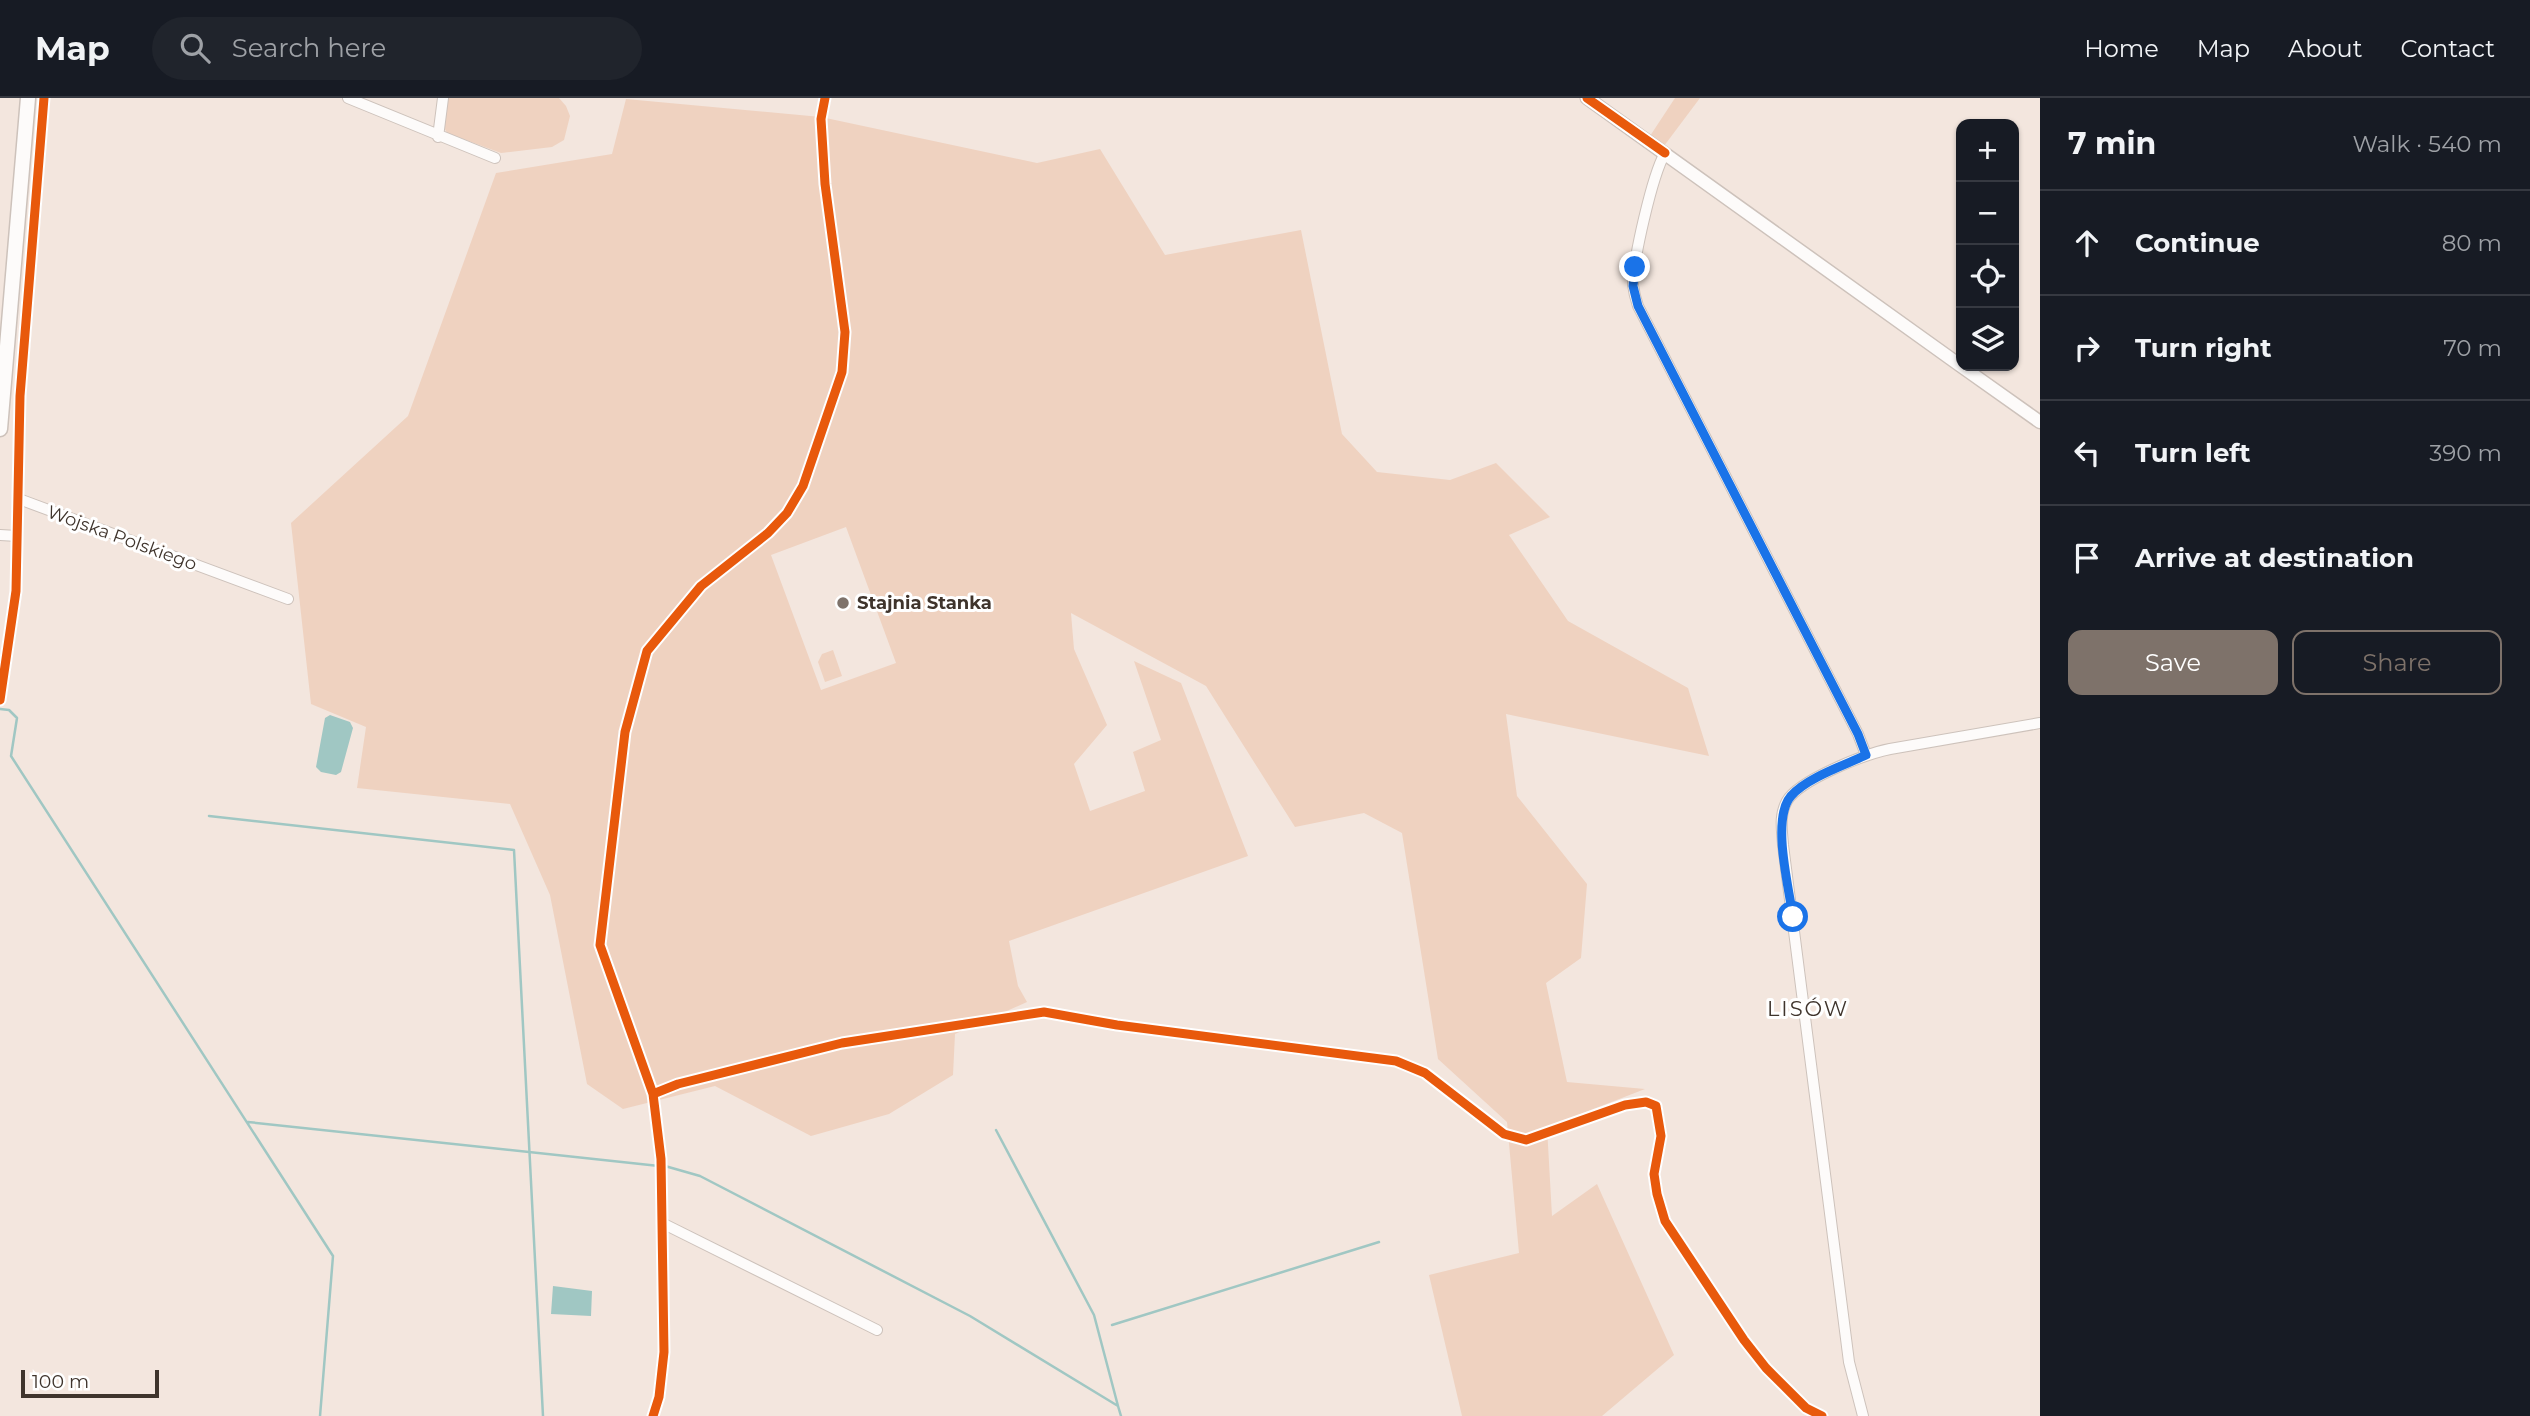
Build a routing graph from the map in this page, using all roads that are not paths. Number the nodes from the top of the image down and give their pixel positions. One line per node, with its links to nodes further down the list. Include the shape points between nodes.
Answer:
1 (28, 98): 13 (main road)
2 (44, 98): 14 (street, via 20,396)
3 (348, 98): 7 (street)
4 (443, 98): 7 (street)
5 (825, 98): 22 (street, via 821,119 825,184 845,331 842,372 803,486 787,513 701,586 647,651 625,732 600,945 653,1094)
6 (1587, 98): 8 (street)
7 (438, 136): 9 (street)
8 (1665, 153): 10 (street); 20 (street, via 1634,276 1638,306)
9 (495, 158)
10 (1956, 362)
11 (1968, 371): 12 (street)
12 (2040, 422)
13 (0, 429)
14 (19, 499): 16 (street); 17 (street, Wojska Polskiego)
15 (0, 535): 16 (street)
16 (17, 536): 18 (street, via 16,592)
17 (288, 599)
18 (0, 699)
19 (2040, 723): 20 (street)
20 (1866, 755): 26 (street, via 1795,792 1781,822 1849,1362)
21 (1656, 1106): 25 (street, via 1661,1136 1654,1174 1665,1221 1766,1368 1806,1408)
22 (662, 1223): 23 (street); 24 (street, via 664,1352)
23 (877, 1330)
24 (653, 1416)
25 (1822, 1416)
26 (1863, 1416)

